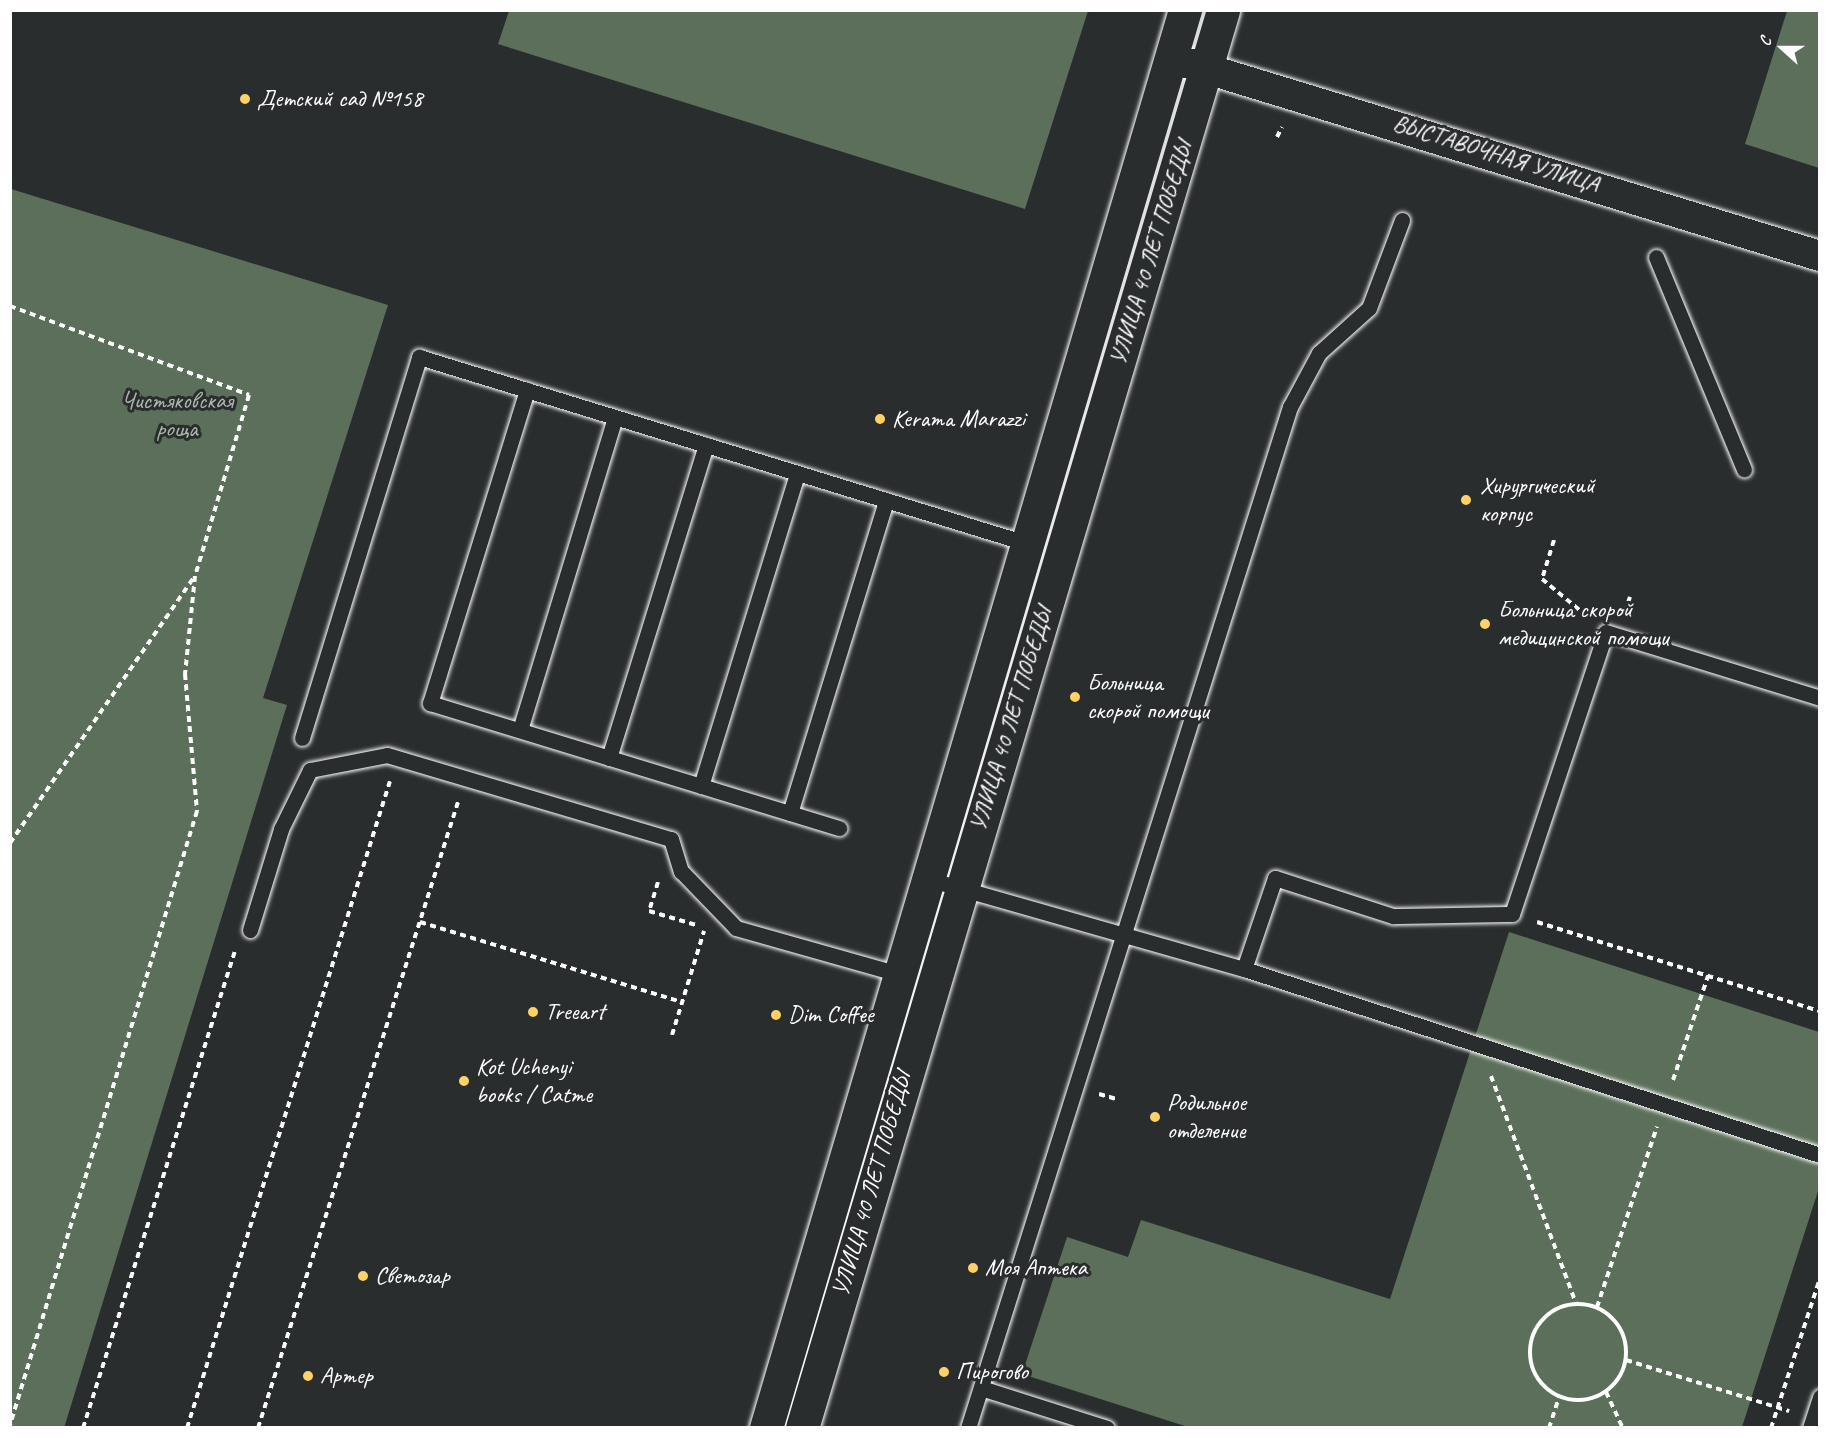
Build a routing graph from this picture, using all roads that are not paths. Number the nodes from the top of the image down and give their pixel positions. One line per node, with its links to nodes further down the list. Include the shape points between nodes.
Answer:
1 (1185, 10): 3 (main road, УЛИЦА 40 ЛЕТ ПОБЕДЫ)
2 (1223, 10): 4 (main road, УЛИЦА 40 ЛЕТ ПОБЕДЫ)
3 (1172, 58): 4 (street, ВЫСТАВОЧНАЯ УЛИЦА); 14 (main road, УЛИЦА 40 ЛЕТ ПОБЕДЫ)
4 (1207, 68): 6 (street, ВЫСТАВОЧНАЯ УЛИЦА); 22 (main road, УЛИЦА 40 ЛЕТ ПОБЕДЫ)
5 (1402, 220): 24 (lane, via 1369,308 1319,353 1290,407)
6 (1820, 256)
7 (1656, 257): 11 (lane)
8 (527, 390): 9 (lane); 16 (lane, via 430,703); 17 (lane, via 419,357)
9 (615, 418): 10 (lane); 16 (lane)
10 (706, 445): 12 (lane); 18 (lane)
11 (1744, 469)
12 (797, 473): 13 (lane); 19 (lane)
13 (886, 501): 14 (lane); 20 (lane)
14 (1029, 544): 22 (main road, УЛИЦА 40 ЛЕТ ПОБЕДЫ)
15 (1820, 698): 25 (lane, via 1606,632 1512,914 1394,916 1275,878)
16 (520, 730): 18 (lane)
17 (302, 738)
18 (609, 758): 19 (lane)
19 (701, 786): 20 (lane)
20 (790, 813): 21 (lane)
21 (839, 828)
22 (943, 883): 24 (lane); 26 (main road, УЛИЦА 40 ЛЕТ ПОБЕДЫ); 32 (main road, УЛИЦА 40 ЛЕТ ПОБЕДЫ)
23 (250, 930): 26 (lane, via 281,829 310,770 387,755 671,839 681,871 736,928)
24 (1124, 935): 25 (lane); 28 (lane)
25 (1244, 969): 27 (lane)
26 (899, 974): 31 (main road, УЛИЦА 40 ЛЕТ ПОБЕДЫ)
27 (1820, 1155)
28 (981, 1388): 33 (lane); 34 (lane)
29 (1820, 1397): 30 (lane)
30 (1811, 1423)
31 (766, 1428)
32 (802, 1428)
33 (968, 1428)
34 (1107, 1428)

